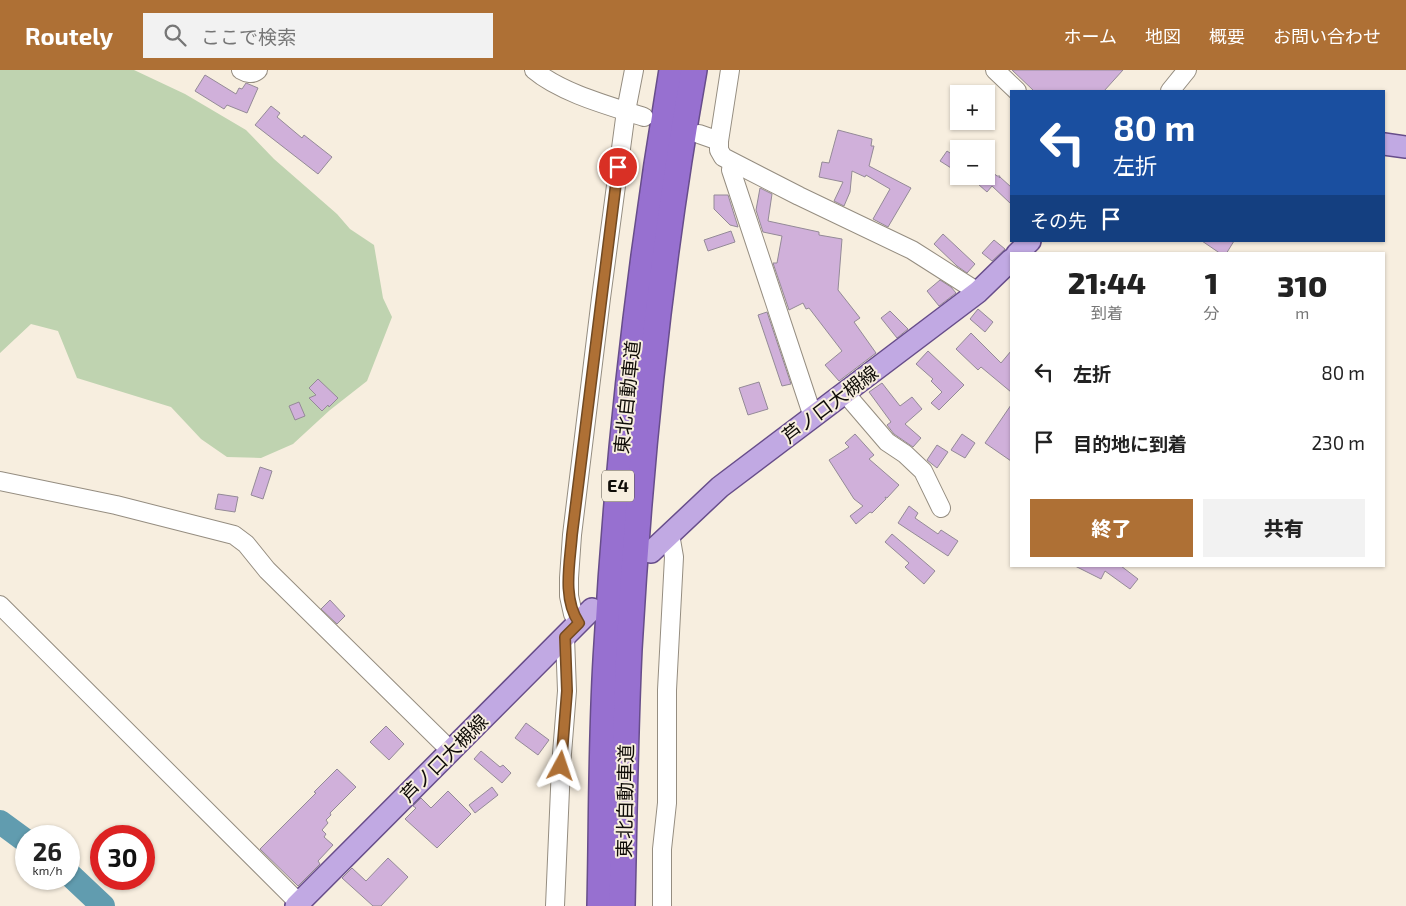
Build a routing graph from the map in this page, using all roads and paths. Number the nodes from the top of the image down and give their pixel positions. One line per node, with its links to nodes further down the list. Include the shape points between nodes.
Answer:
1 (241, 70): 2 (street, via 248,73)
2 (258, 70)
3 (534, 70): 12 (street, via 557,85)
4 (634, 70): 12 (street)
5 (672, 70): 34 (highway, 東北自動車道 / E4, via 643,261 617,502 607,646)
6 (694, 70): 35 (highway, 東北自動車道 / E4, via 665,257 639,505 628,687)
7 (730, 70): 15 (street)
8 (995, 70): 10 (street)
9 (1186, 70): 11 (street)
10 (1016, 90)
11 (1171, 90)
12 (626, 111): 13 (street); 30 (street, via 572,535 569,596)
13 (644, 117)
14 (699, 134): 15 (street)
15 (719, 141): 18 (street, via 723,157)
16 (1385, 144): 17 (main road)
17 (1406, 147)
18 (732, 163): 22 (street, via 912,250); 24 (street, via 731,170)
19 (1029, 242): 20 (main road)
20 (1019, 252)
21 (1010, 261): 22 (main road, 芦ノ口大槻線)
22 (978, 292): 23 (main road, 芦ノ口大槻線)
23 (845, 393): 24 (main road, 芦ノ口大槻線); 26 (street, via 887,442 923,471)
24 (814, 417): 27 (main road, 芦ノ口大槻線, via 720,487)
25 (0, 481): 31 (street, via 116,505 234,535)
26 (941, 508)
27 (670, 534): 28 (main road, 芦ノ口大槻線); 36 (street, via 673,566)
28 (651, 552)
29 (0, 605): 32 (street)
30 (578, 623): 31 (main road, 芦ノ口大槻線); 33 (street, via 567,691)
31 (451, 751): 32 (main road, 芦ノ口大槻線)
32 (297, 904)
33 (555, 906)
34 (600, 906)
35 (622, 906)
36 (662, 906)

